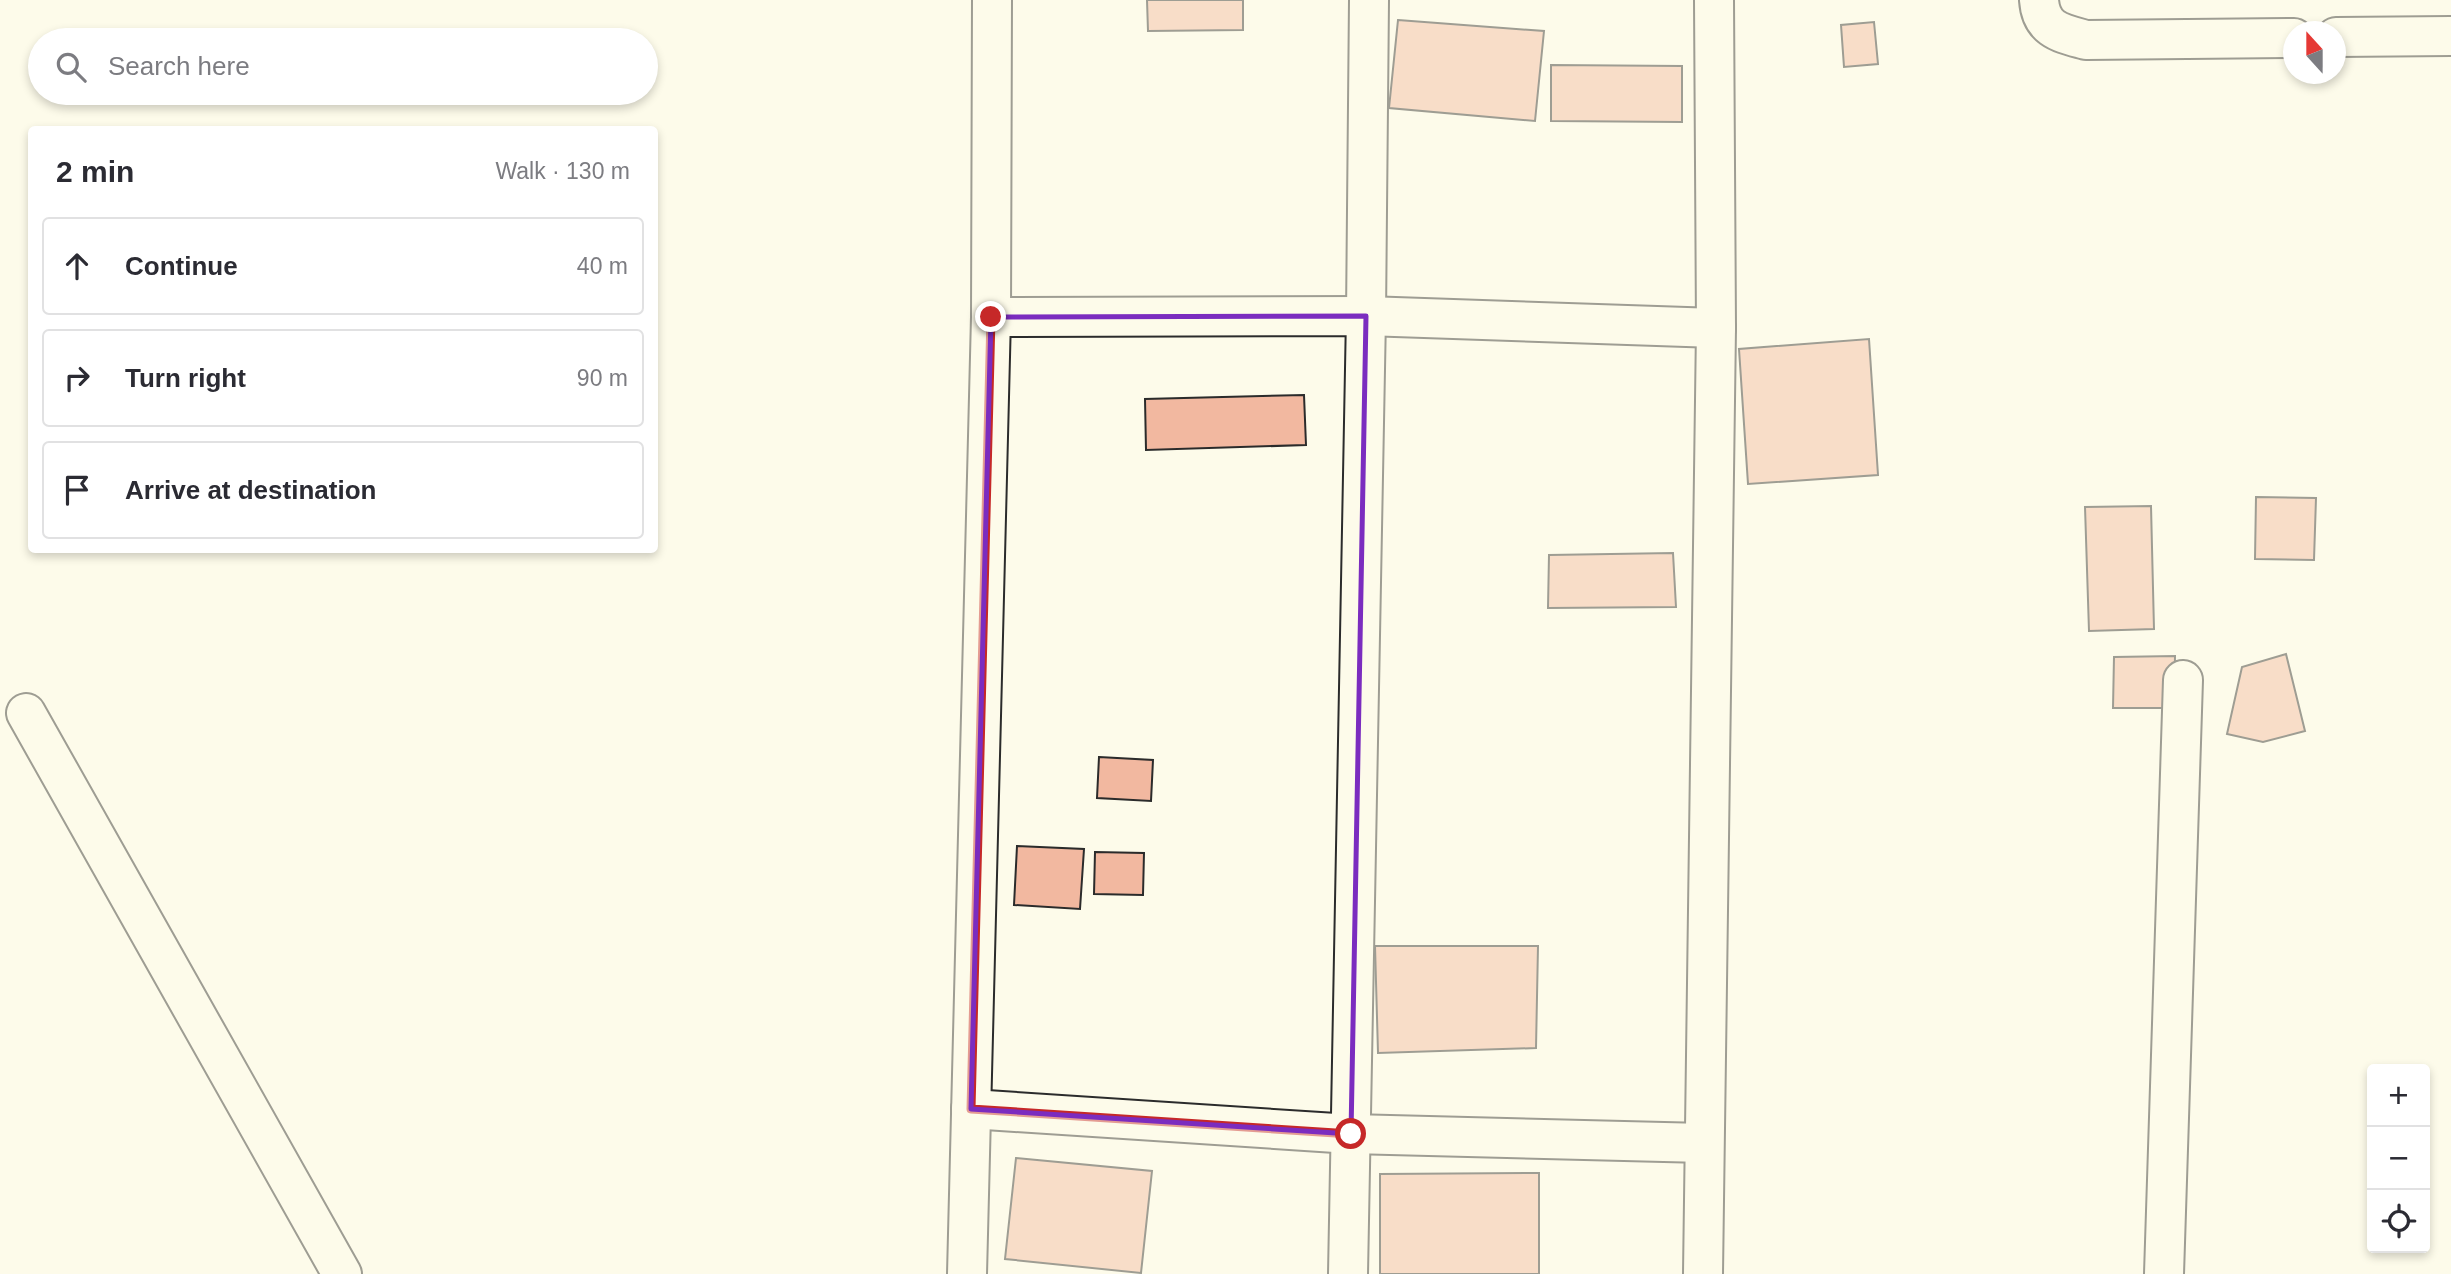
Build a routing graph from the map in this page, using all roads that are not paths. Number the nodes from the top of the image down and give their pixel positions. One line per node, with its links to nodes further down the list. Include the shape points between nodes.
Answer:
1 (992, 0): 9 (street)
2 (1368, 0): 8 (street)
3 (1714, 0): 10 (street)
4 (2039, 0): 7 (street, via 2040,13 2056,32 2086,40)
5 (2451, 36): 6 (street)
6 (2346, 37)
7 (2283, 38)
8 (1367, 316): 9 (street); 10 (street); 14 (street)
9 (991, 317): 13 (street)
10 (1716, 328): 15 (street)
11 (2183, 680): 20 (street)
12 (26, 713): 16 (street)
13 (971, 1109): 14 (street); 17 (street)
14 (1351, 1134): 15 (street); 18 (street)
15 (1704, 1143): 19 (street)
16 (342, 1274)
17 (967, 1274)
18 (1348, 1274)
19 (1703, 1274)
20 (2164, 1274)

